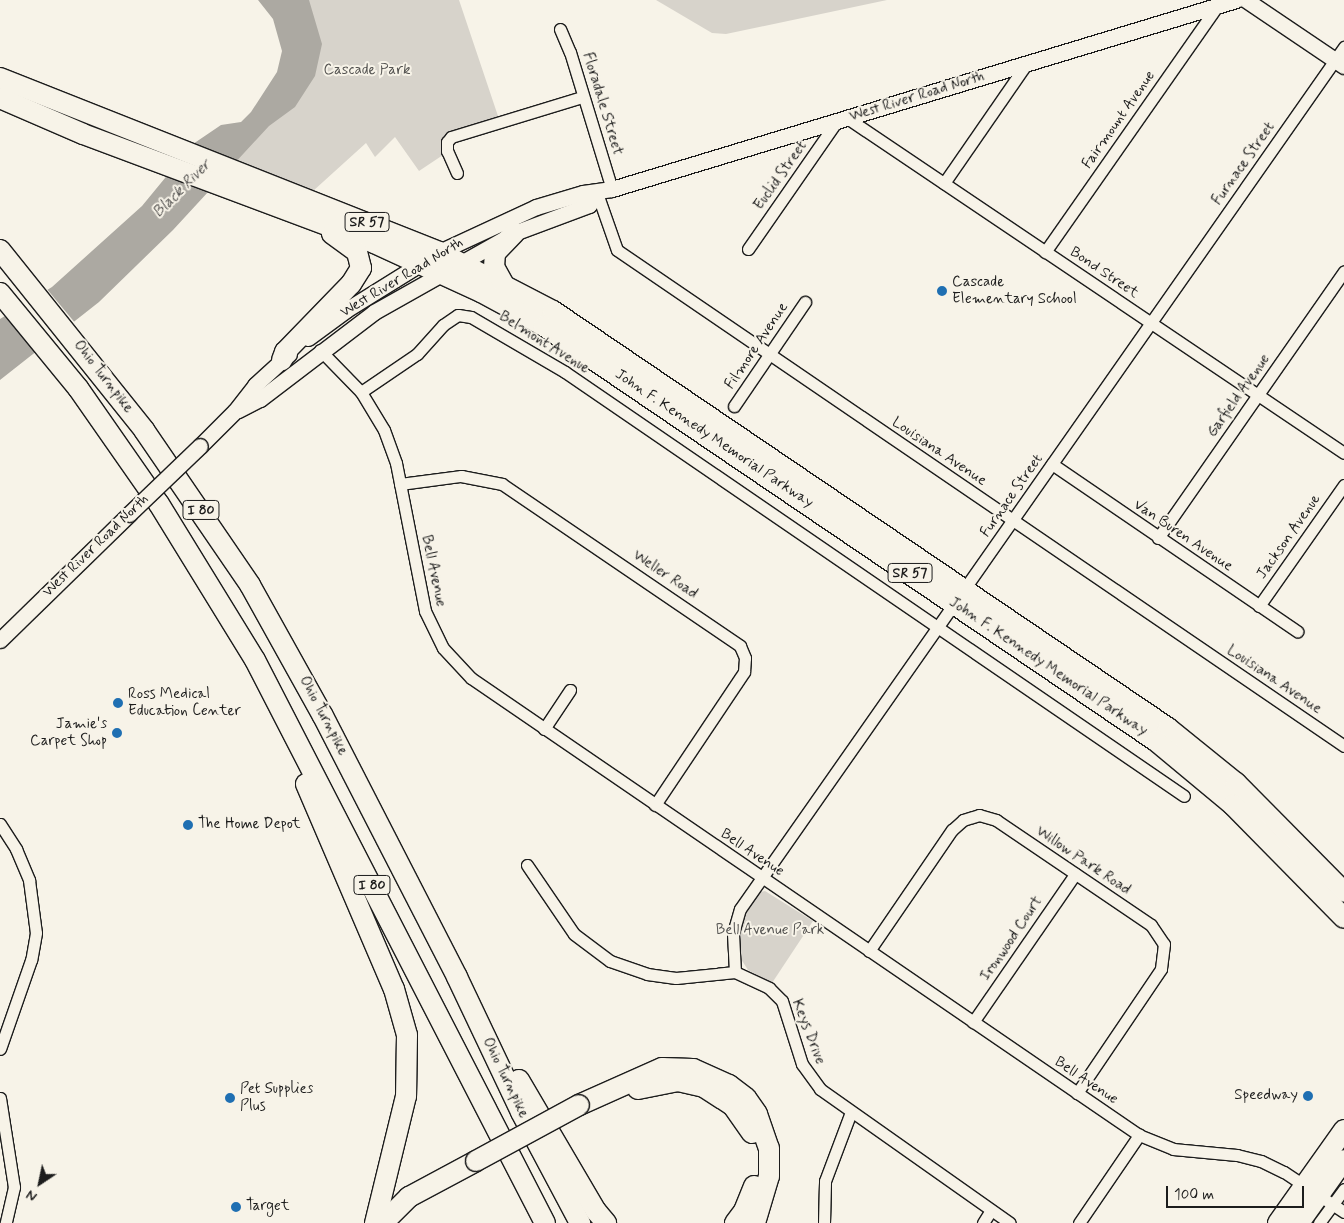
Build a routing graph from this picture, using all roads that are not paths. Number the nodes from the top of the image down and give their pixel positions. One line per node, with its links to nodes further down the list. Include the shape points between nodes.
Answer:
1 (1236, 0): 3 (street, West River Road North)
2 (1246, 0): 7 (street)
3 (1217, 6): 6 (street, West River Road North); 21 (street, Fairmount Avenue)
4 (560, 29): 9 (street, Floradale Street)
5 (1344, 46): 7 (street, Furnace Street)
6 (1027, 63): 11 (street, West River Road North); 13 (street)
7 (1339, 63): 29 (street, Furnace Street)
8 (0, 78): 15 (highway, John F. Kennedy Memorial Parkway / SR 57)
9 (582, 97): 12 (street, via 451,138 447,151); 14 (street, Floradale Street)
10 (0, 98): 15 (highway, John F. Kennedy Memorial Parkway / SR 57, via 84,134)
11 (842, 119): 13 (street, Bond Street); 14 (street, West River Road North); 18 (street, Euclid Street)
12 (457, 173)
13 (944, 183): 21 (street, Bond Street)
14 (605, 191): 17 (street, West River Road North, via 589,205); 20 (street, West River Road North, via 584,193 536,207); 31 (street, Louisiana Avenue, via 617,250)
15 (291, 202): 16 (highway, John F. Kennedy Memorial Parkway / SR 57); 20 (highway, John F. Kennedy Memorial Parkway / SR 57)
16 (310, 219): 23 (highway, John F. Kennedy Memorial Parkway / SR 57); 32 (highway, via 357,252 361,268 351,284)
17 (514, 233): 22 (street, West River Road North); 26 (highway, via 495,253 494,267)
18 (748, 249)
19 (0, 250): 62 (highway, Ohio Turnpike / I 80, via 99,371 179,479 250,585 323,716)
20 (439, 252): 22 (highway, John F. Kennedy Memorial Parkway / SR 57); 23 (street, West River Road North)
21 (1045, 252): 29 (street, Bond Street)
22 (461, 262): 25 (street, West River Road North); 26 (highway, John F. Kennedy Memorial Parkway / SR 57)
23 (421, 263): 25 (highway, John F. Kennedy Memorial Parkway / SR 57); 32 (street, West River Road North, via 346,310)
24 (1344, 271): 34 (street, Garfield Avenue)
25 (442, 275): 30 (street, West River Road North, via 374,312); 44 (highway, John F. Kennedy Memorial Parkway / SR 57, via 505,305 570,342)
26 (503, 283): 44 (highway, John F. Kennedy Memorial Parkway / SR 57, via 607,345)
27 (0, 292): 43 (highway, Ohio Turnpike / I 80, via 78,388)
28 (805, 302): 31 (street, Filmore Avenue)
29 (1151, 323): 34 (street, Bond Street); 38 (street, Furnace Street)
30 (320, 350): 33 (street, Bell Avenue); 36 (street, West River Road North, via 260,399)
31 (769, 354): 35 (street, Filmore Avenue); 41 (street, Louisiana Avenue)
32 (282, 360): 36 (street, West River Road North)
33 (361, 392): 39 (street, Bell Avenue, via 384,430); 46 (street, Belmont Avenue, via 417,354 443,325 458,315 471,317 565,372)
34 (1258, 395): 37 (street, Bond Street); 42 (street, Garfield Avenue)
35 (734, 406)
36 (235, 411): 48 (street, West River Road North, bridge)
37 (1344, 453)
38 (1052, 464): 41 (street, Furnace Street); 42 (street, Van Buren Avenue)
39 (400, 484): 50 (street, Bell Avenue, via 420,598 436,636 471,678); 53 (street, Weller Road, via 461,476 502,484 740,646 745,658 744,672 736,687)
40 (1344, 485): 45 (street, Jackson Avenue)
41 (1013, 520): 44 (street, Furnace Street); 51 (street, Louisiana Avenue)
42 (1158, 538): 45 (street, Van Buren Avenue)
43 (190, 552): 78 (highway, via 279,724 338,855 403,1017 409,1058 406,1096); 81 (highway, Ohio Turnpike / I 80, via 289,722)
44 (960, 596): 46 (street, Furnace Street); 58 (highway, John F. Kennedy Memorial Parkway / SR 57, via 1208,758 1272,817); 59 (highway, John F. Kennedy Memorial Parkway / SR 57, via 1198,773 1264,835)
45 (1260, 606): 47 (street, Van Buren Avenue)
46 (938, 627): 52 (street, Belmont Avenue); 57 (street, Furnace Street)
47 (1297, 631)
48 (0, 640)
49 (570, 690): 50 (street)
50 (544, 729): 53 (street, Bell Avenue)
51 (1344, 746)
52 (1184, 796)
53 (655, 805): 57 (street, Bell Avenue)
54 (0, 824): 64 (street, via 16,849 29,880 36,933 31,960)
55 (527, 866): 61 (street, via 574,934 610,961 647,974 676,978)
56 (1075, 874): 60 (street, Willow Park Road, via 996,820 971,817 952,830); 63 (street, Ironwood Court); 65 (street, Willow Park Road, via 1156,929 1166,953 1161,970)
57 (762, 878): 60 (street, Bell Avenue); 61 (street, Furnace Street, via 735,921)
58 (1344, 892)
59 (1344, 918)
60 (869, 951): 63 (street, Bell Avenue)
61 (735, 972): 68 (street, Keys Drive, via 769,988 782,1001 790,1018 796,1049 810,1077 826,1094)
62 (458, 976): 82 (highway, Ohio Turnpike / I 80, via 521,1112); 83 (highway)
63 (973, 1022): 65 (street, Bell Avenue)
64 (1, 1043)
65 (1077, 1093): 70 (street, Bell Avenue)
66 (0, 1098): 77 (street, via 14,1187)
67 (582, 1110): 72 (highway); 84 (highway, via 654,1083 694,1084 724,1098 747,1124 758,1153 754,1186); 85 (highway, via 662,1068 693,1069 729,1085 746,1098 757,1114 769,1148 769,1176)
68 (851, 1112): 75 (street, Keys Drive); 86 (street, via 827,1175)
69 (1344, 1130): 74 (highway)
70 (1139, 1135): 74 (street, Bell Avenue, via 1173,1149 1237,1155 1261,1161); 89 (street)
71 (1344, 1160): 74 (highway)
72 (478, 1165): 79 (highway, via 409,1197); 80 (highway, via 420,1202)
73 (1344, 1189): 74 (street)
74 (1319, 1195): 76 (street, Bell Avenue); 90 (highway); 91 (highway); 92 (street)
75 (992, 1210): 87 (street); 88 (street, Keys Drive)
76 (1344, 1212)
77 (6, 1223)
78 (375, 1223)
79 (383, 1223)
80 (396, 1223)
81 (545, 1223)
82 (580, 1223)
83 (606, 1223)
84 (735, 1223)
85 (754, 1223)
86 (824, 1223)
87 (983, 1223)
88 (1010, 1223)
89 (1079, 1223)
90 (1278, 1223)
91 (1299, 1223)
92 (1320, 1223)

